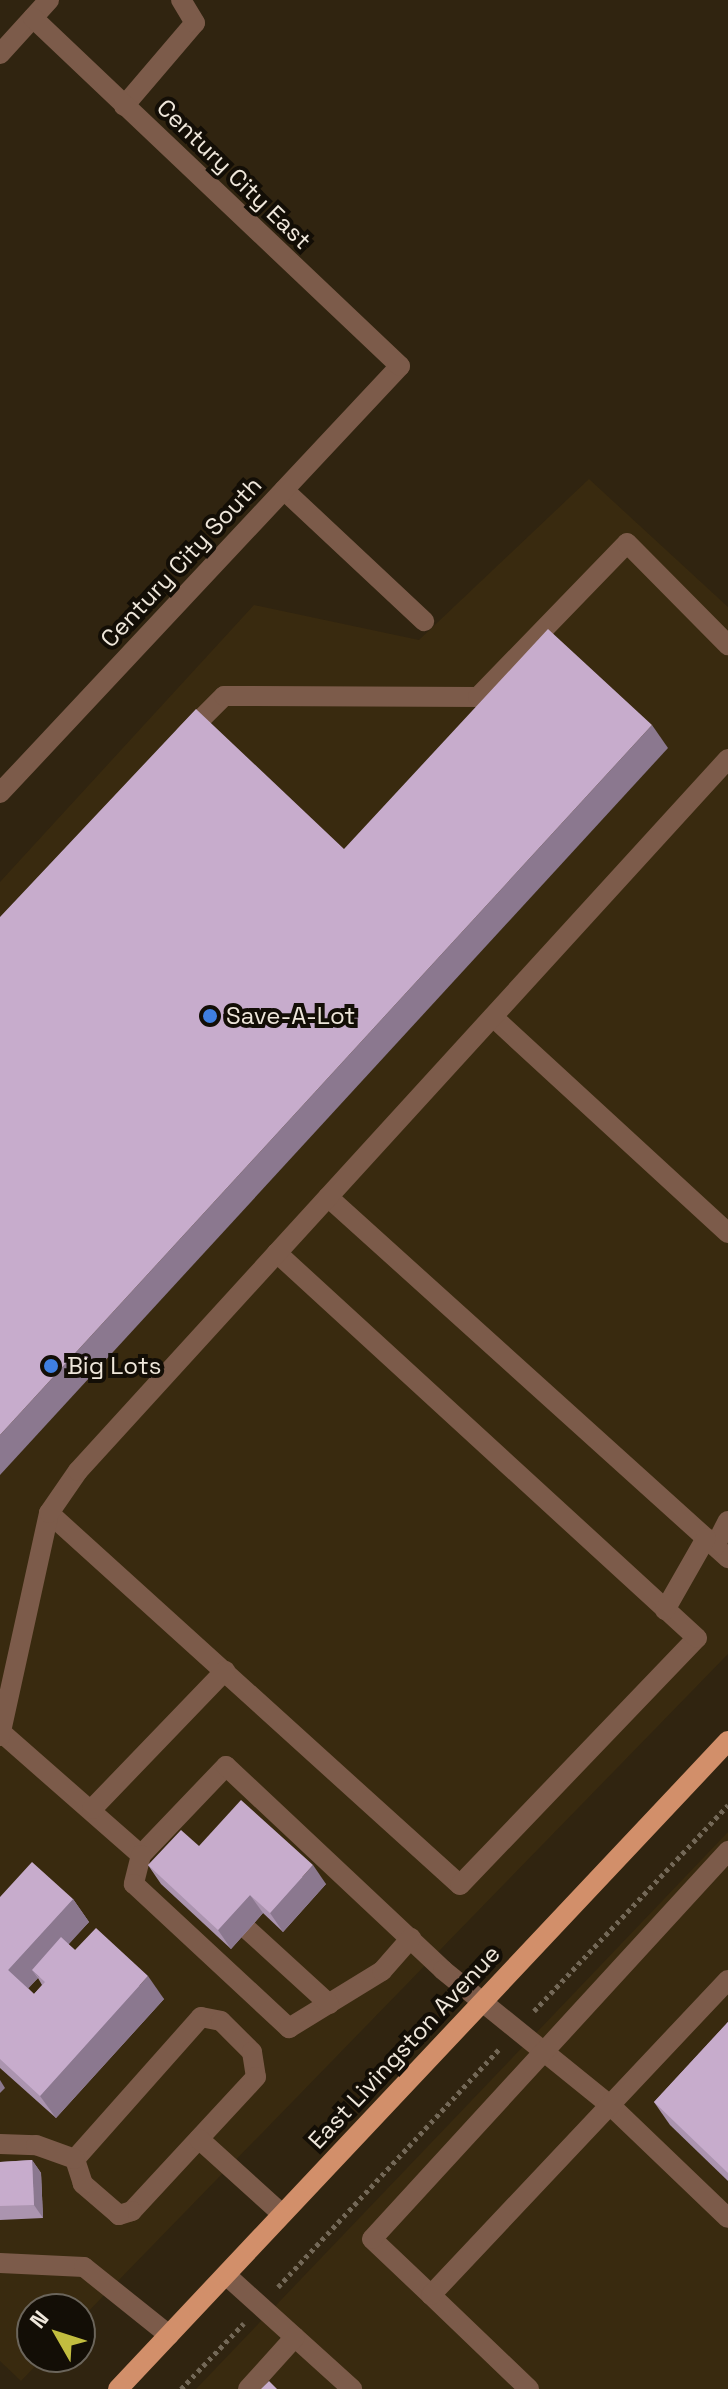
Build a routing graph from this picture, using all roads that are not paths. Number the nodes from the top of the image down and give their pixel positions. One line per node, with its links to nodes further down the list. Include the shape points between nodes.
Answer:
1 (49, 0): 3 (street)
2 (181, 0): 5 (street, via 195,23)
3 (33, 18): 4 (street); 5 (street, Century City East)
4 (0, 54)
5 (124, 106): 6 (street, Century City East)
6 (400, 366): 7 (street, Century City South)
7 (284, 490): 8 (street); 12 (street, Century City South)
8 (424, 621)
9 (728, 645): 10 (street, via 627,543 478,697 224,696)
10 (170, 749)
11 (728, 759): 13 (street)
12 (0, 793)
13 (493, 1017): 14 (street); 15 (street)
14 (328, 1197): 16 (street); 19 (street)
15 (726, 1228)
16 (277, 1253): 17 (street, via 78,1471); 20 (street)
17 (49, 1513): 22 (street); 23 (street)
18 (728, 1521): 19 (street)
19 (716, 1547): 20 (street)
20 (665, 1610): 23 (street, via 697,1638 460,1885)
21 (0, 1648): 22 (street)
22 (17, 1665): 24 (street)
23 (225, 1671): 26 (street)
24 (1, 1735): 26 (street)
25 (728, 1741): 34 (main road, East Livingston Avenue)
26 (92, 1809): 27 (street)
27 (148, 1848): 29 (street); 31 (street, via 226,1766); 33 (street, via 134,1884 289,2028)
28 (728, 1851): 35 (street)
29 (171, 1856)
30 (248, 1930): 33 (street)
31 (411, 1938): 33 (street, via 382,1971); 34 (street)
32 (728, 1980): 36 (street)
33 (329, 2004)
34 (480, 2004): 35 (street); 40 (main road, East Livingston Avenue)
35 (539, 2053): 36 (street); 44 (street, via 372,2239)
36 (610, 2105): 41 (street); 44 (street)
37 (199, 2139): 39 (street, via 132,2211 119,2215 83,2184); 39 (street, via 256,2077 252,2052 221,2021 201,2017); 40 (street)
38 (0, 2144): 39 (street, via 36,2145)
39 (75, 2159)
40 (282, 2214): 43 (main road, East Livingston Avenue)
41 (728, 2218)
42 (0, 2263): 45 (street, via 84,2267)
43 (226, 2275): 45 (main road, East Livingston Avenue); 46 (street)
44 (431, 2295): 50 (street)
45 (169, 2335): 48 (main road, East Livingston Avenue)
46 (295, 2337): 47 (street); 49 (street)
47 (338, 2385)
48 (119, 2389)
49 (248, 2389)
50 (529, 2389)

